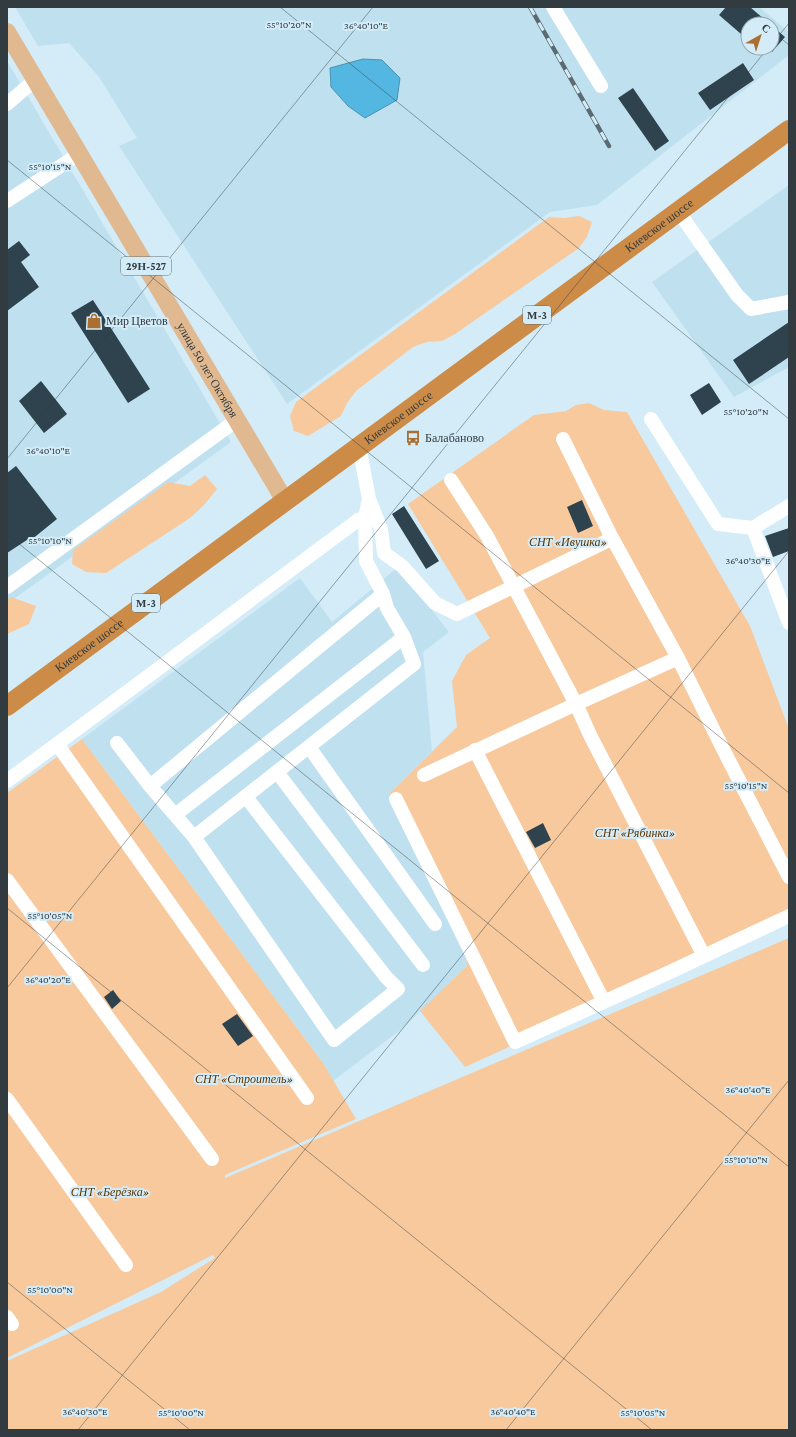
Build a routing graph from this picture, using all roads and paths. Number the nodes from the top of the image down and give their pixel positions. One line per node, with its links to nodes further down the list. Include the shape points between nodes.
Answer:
1 (554, 7): 4 (street)
2 (7, 32): 3 (main road, улица 50 лет Октября / 29Н-527)
3 (35, 80): 5 (street); 7 (main road, улица 50 лет Октября / 29Н-527)
4 (601, 86)
5 (7, 104)
6 (789, 130): 9 (highway, Киевское шоссе / М-3)
7 (79, 154): 8 (street); 12 (main road, улица 50 лет Октября / 29Н-527)
8 (7, 201)
9 (678, 210): 10 (street, via 737,295 752,309); 14 (highway, Киевское шоссе / М-3)
10 (789, 302)
11 (652, 419): 20 (street, via 718,524)
12 (237, 420): 17 (main road, улица 50 лет Октября / 29Н-527); 22 (street)
13 (563, 439): 21 (street)
14 (359, 446): 16 (street); 17 (highway, Киевское шоссе / М-3)
15 (451, 480): 23 (street, via 487,536)
16 (369, 499): 19 (street); 23 (street, via 381,529 384,553 402,566 435,603 457,614)
17 (285, 501): 29 (highway, Киевское шоссе / М-3)
18 (789, 506): 20 (street)
19 (365, 518): 24 (street, via 366,561); 31 (street, via 358,520)
20 (753, 528): 25 (street)
21 (610, 534): 23 (street, via 607,541); 27 (street)
22 (7, 587)
23 (515, 587): 28 (street)
24 (383, 594): 26 (street); 37 (street)
25 (789, 623)
26 (404, 637): 32 (street, via 414,664); 40 (street)
27 (678, 658): 28 (street); 42 (street)
28 (576, 704): 33 (street); 46 (street)
29 (7, 706)
30 (117, 743): 37 (street)
31 (57, 744): 36 (street); 49 (street)
32 (309, 747): 34 (street); 45 (street)
33 (475, 750): 35 (street); 48 (street)
34 (277, 772): 38 (street); 47 (street)
35 (424, 775)
36 (7, 781)
37 (150, 786): 40 (street)
38 (246, 797): 41 (street); 41 (street, via 398,990 334,1040)
39 (396, 799): 48 (street, via 515,1042)
40 (176, 815): 41 (street)
41 (194, 838)
42 (789, 877)
43 (7, 880): 51 (street)
44 (789, 916): 46 (street)
45 (435, 924)
46 (704, 956): 48 (street)
47 (423, 965)
48 (604, 1002)
49 (307, 1098)
50 (7, 1099): 52 (street)
51 (212, 1159)
52 (126, 1265)

